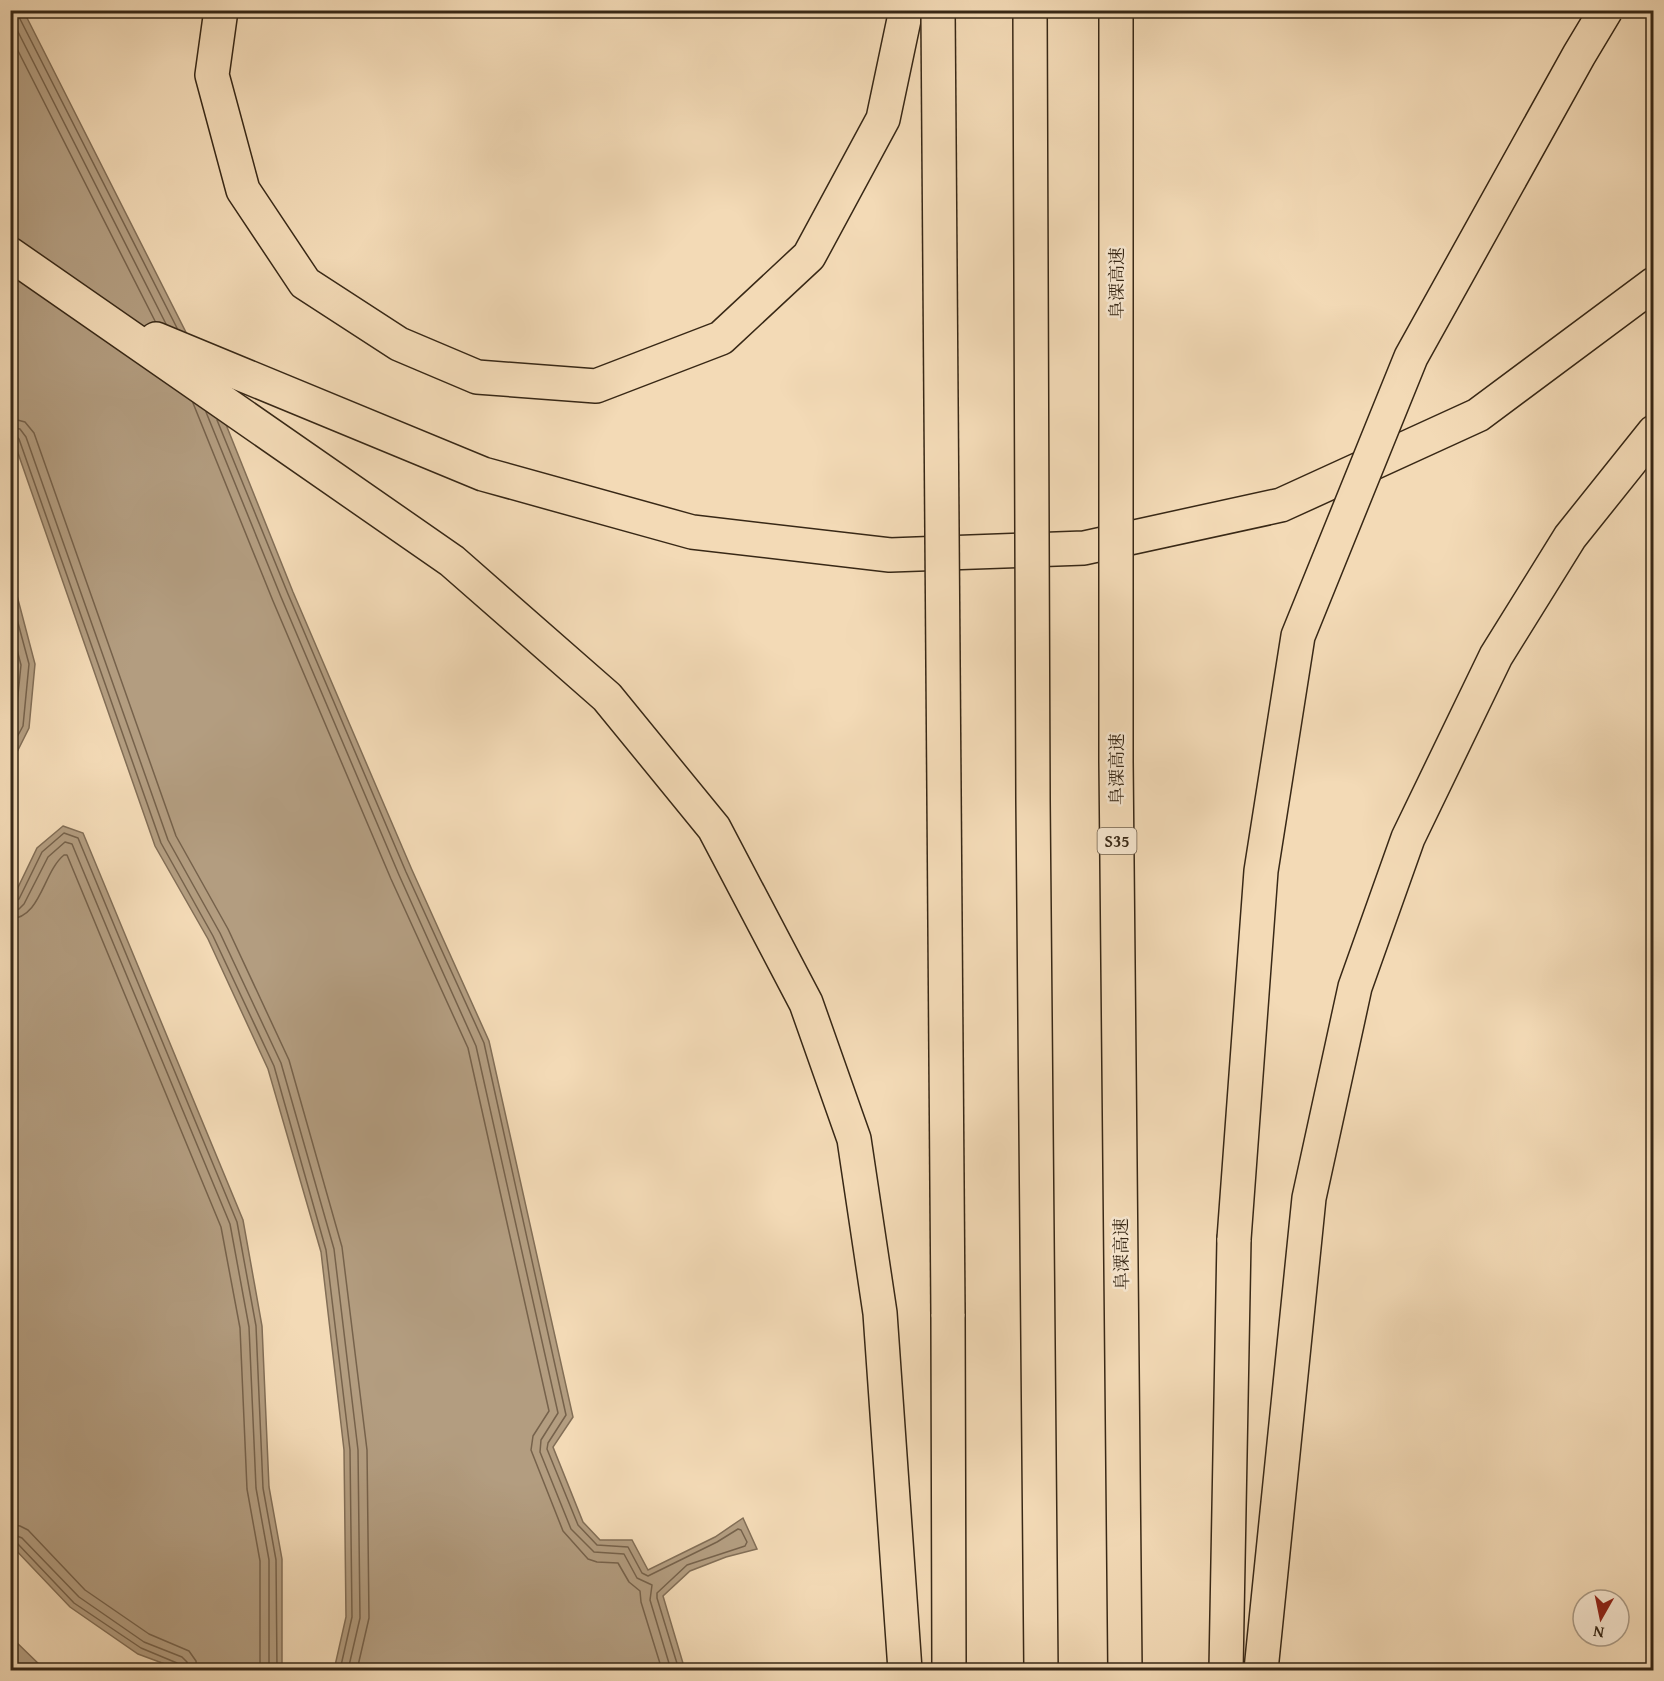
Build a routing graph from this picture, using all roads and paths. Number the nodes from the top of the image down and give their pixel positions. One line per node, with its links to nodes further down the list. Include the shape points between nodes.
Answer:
1 (221, 10): 2 (highway, via 212,75 243,190 305,283 399,344 477,377 596,386 721,338 809,256 884,119)
2 (906, 10)
3 (938, 10): 12 (highway, bridge)
4 (1030, 10): 13 (highway, bridge)
5 (1116, 10): 14 (highway, 阜溧高速 / S35, bridge, via 1116,773)
6 (1606, 10): 15 (highway, bridge, via 1411,357 1298,636 1261,871 1234,1239)
7 (10, 254): 9 (highway)
8 (1653, 284): 9 (highway, via 1479,415 1281,505 1083,548 890,555 692,532 483,474)
9 (99, 315): 11 (highway, via 452,561 607,697 714,828 806,1003 854,1139 881,1325)
10 (1653, 432): 16 (highway, via 1570,537 1497,656 1408,838 1355,987 1308,1197)
11 (905, 1671)
12 (949, 1671)
13 (1041, 1671)
14 (1125, 1671)
15 (1226, 1671)
16 (1261, 1671)

